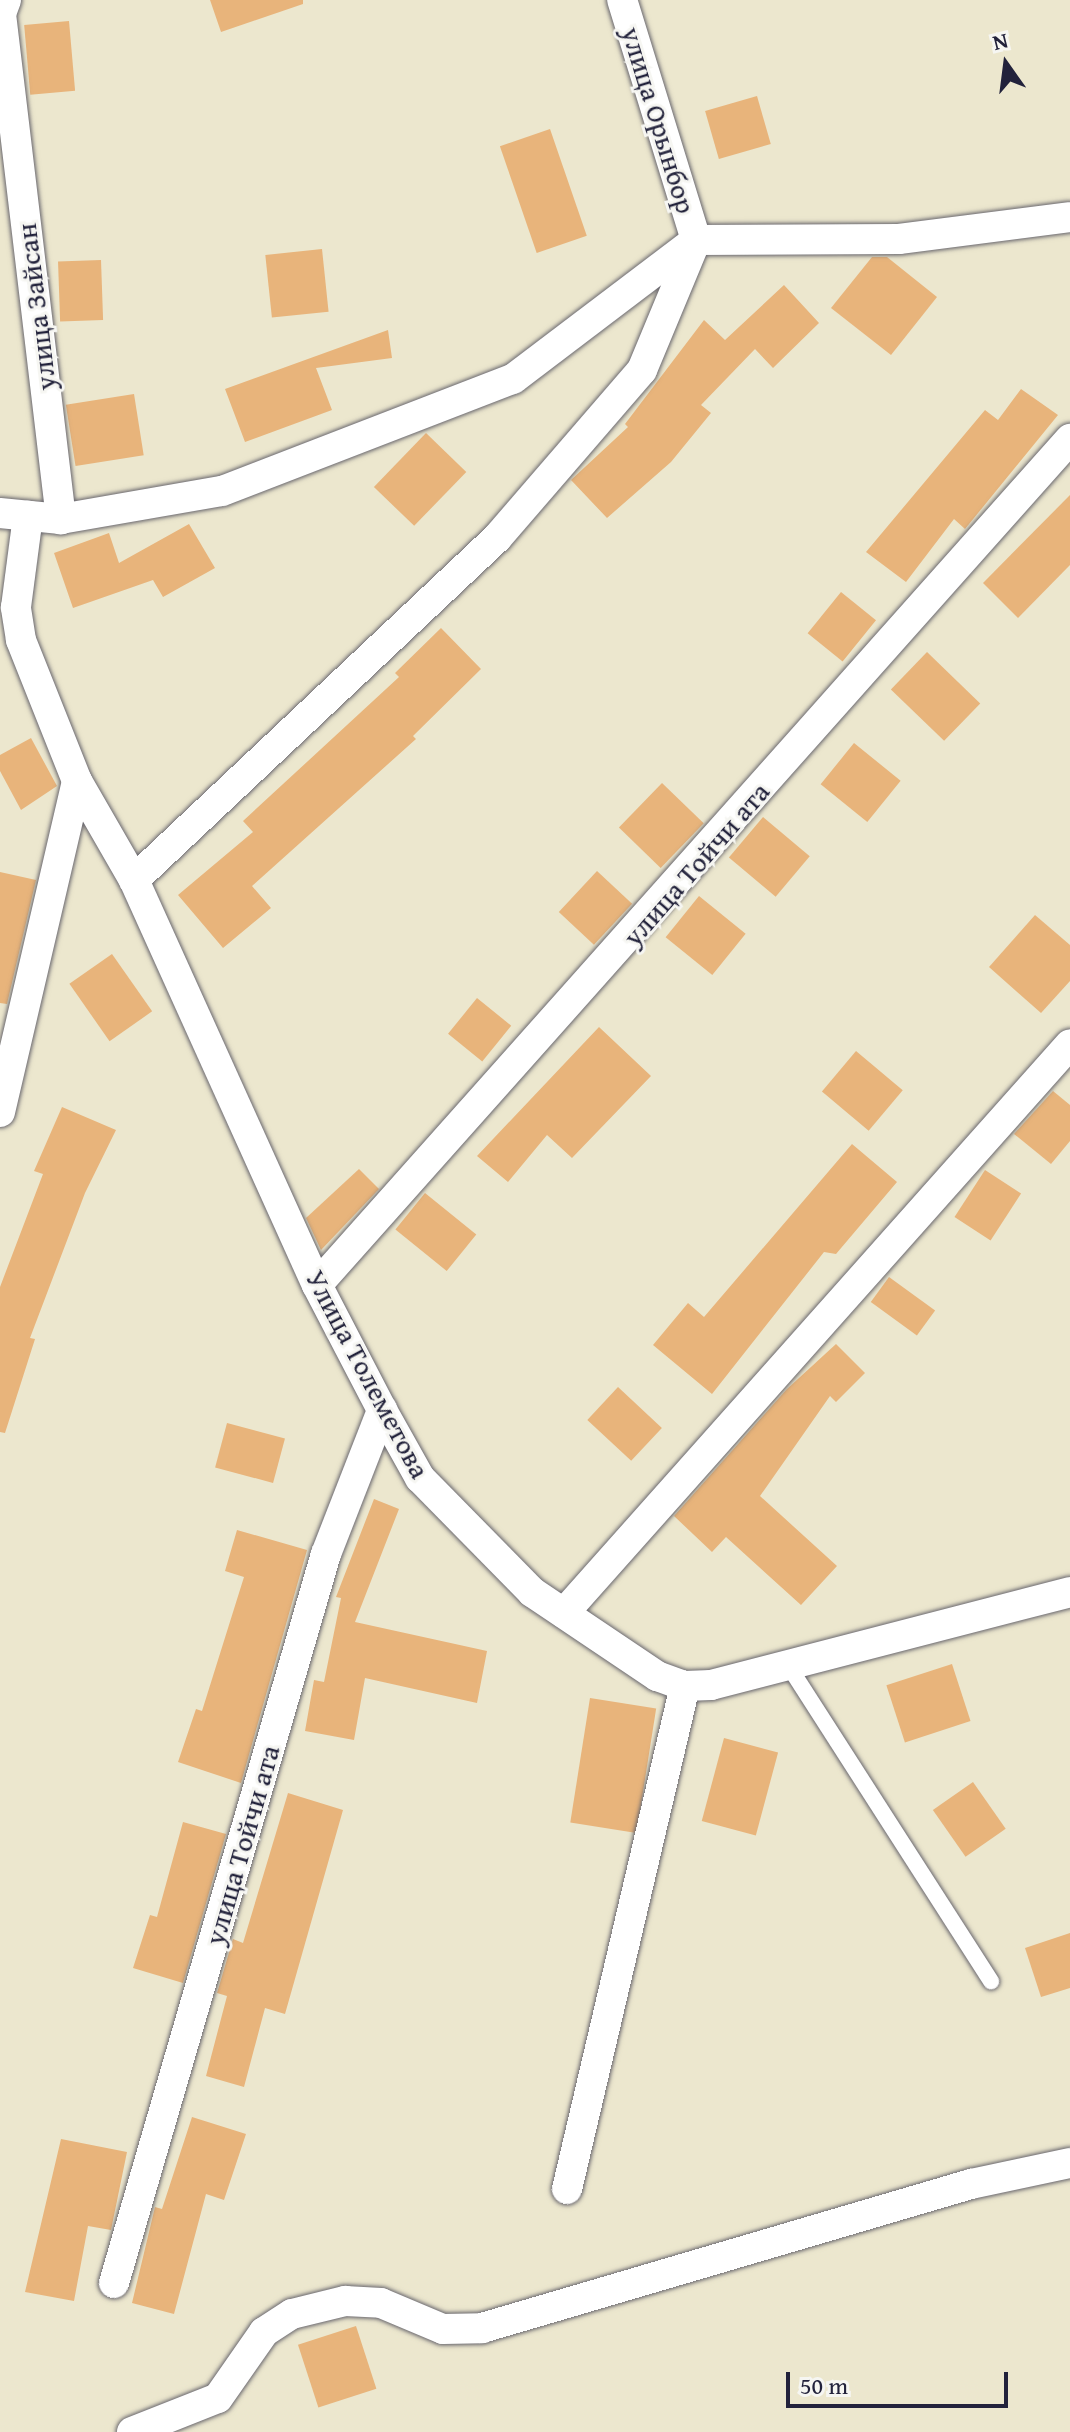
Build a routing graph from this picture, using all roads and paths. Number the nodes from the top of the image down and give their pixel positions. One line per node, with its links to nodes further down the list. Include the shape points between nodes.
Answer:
1 (6, 0): 7 (street, улица Зайсан, via 1,14)
2 (622, 0): 4 (street, улица Орынбор)
3 (1070, 217): 4 (street, via 899,239)
4 (696, 240): 7 (street, via 513,379 222,491); 9 (street, via 642,370 497,538)
5 (1070, 439): 12 (street, улица Тойчи ата)
6 (14, 514): 7 (street); 8 (street, via 21,640)
7 (61, 519)
8 (77, 781): 9 (street, Улица Толеметова); 11 (street)
9 (134, 880): 12 (street, Улица Толеметова)
10 (1070, 1044): 15 (street)
11 (0, 1112)
12 (317, 1285): 13 (street, Улица Толеметова)
13 (382, 1410): 15 (street, Улица Толеметова, via 420,1478 532,1592); 21 (street, улица Тойчи ата, via 326,1554)
14 (1070, 1592): 16 (street, Улица Толеметова)
15 (564, 1613): 17 (street, Улица Толеметова, via 657,1676)
16 (788, 1665): 17 (street, Улица Толеметова, via 711,1685); 18 (lane)
17 (685, 1686): 20 (street)
18 (991, 1981)
19 (1070, 2163): 22 (street, via 971,2184 482,2328 443,2329 381,2303 345,2301 292,2314 264,2332 218,2398)
20 (567, 2189)
21 (114, 2283)
22 (132, 2432)

